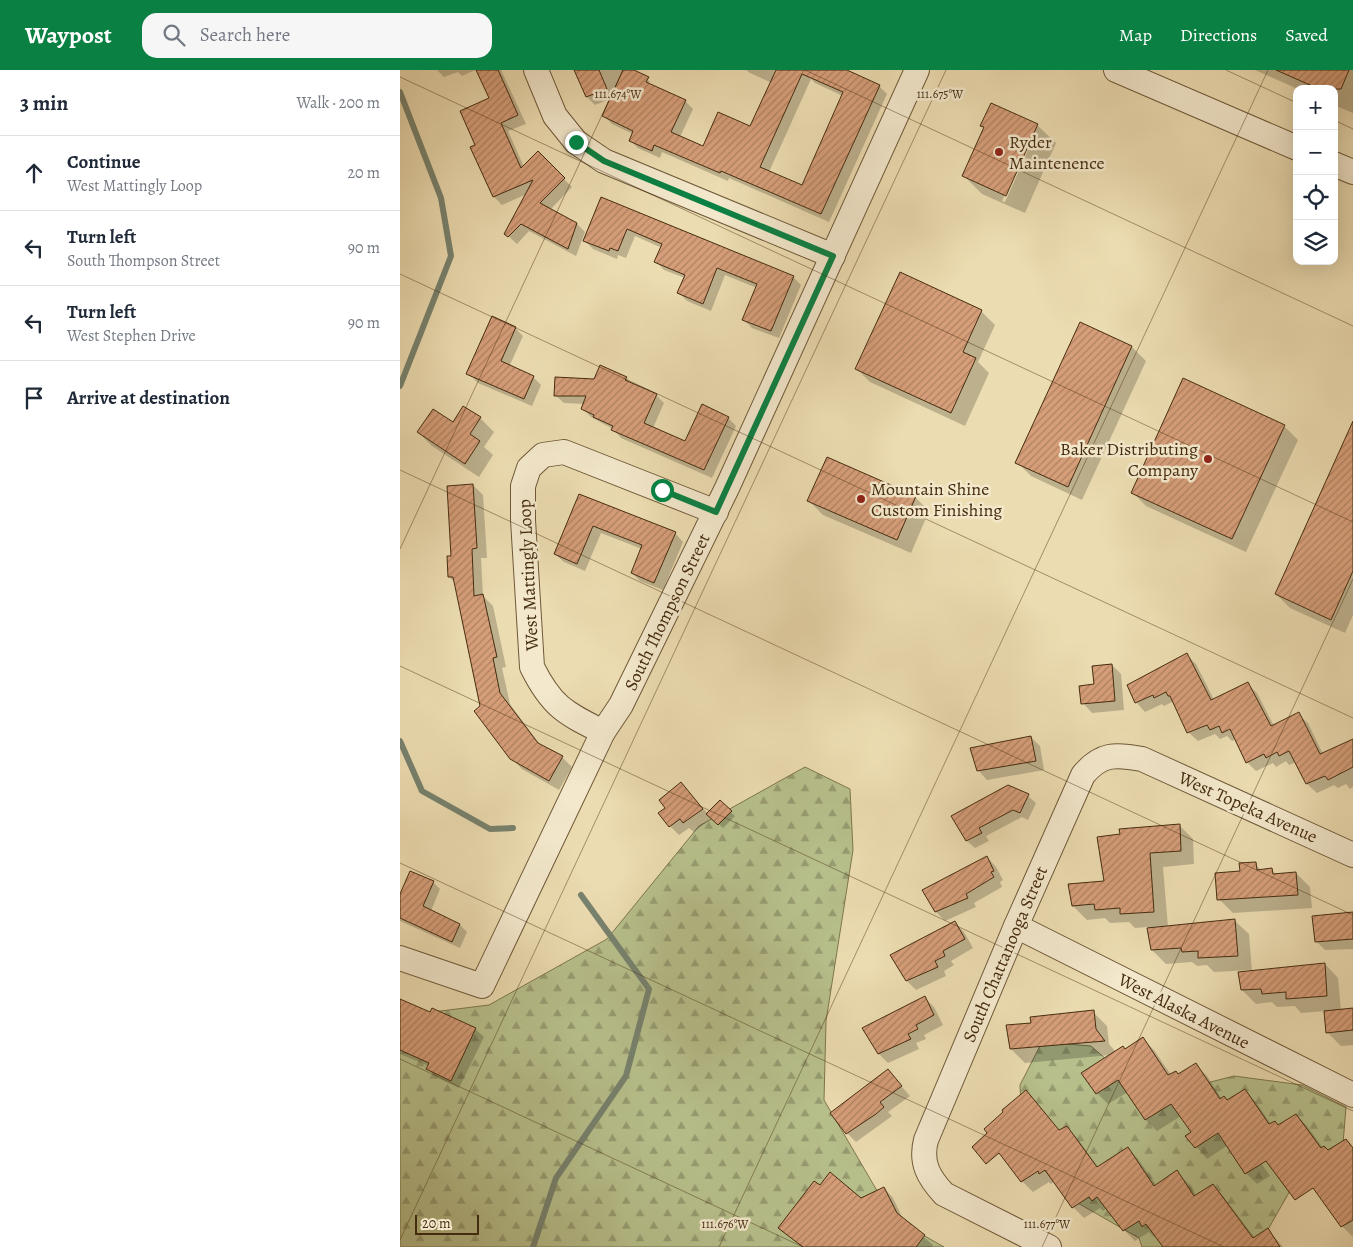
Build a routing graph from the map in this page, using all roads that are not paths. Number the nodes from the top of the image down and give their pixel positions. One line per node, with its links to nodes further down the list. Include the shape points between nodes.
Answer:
1 (536, 70): 7 (street, via 555,116 576,142 604,161)
2 (917, 70): 7 (street, South Thompson Street)
3 (1116, 70): 4 (street)
4 (1293, 146)
5 (1338, 166): 6 (street)
6 (1353, 172)
7 (833, 256): 8 (street, South Thompson Street)
8 (716, 512): 9 (street, South Thompson Street, via 621,705); 9 (street, West Mattingly Loop, via 564,452 543,455 529,468 523,486 523,520 532,667 542,688 557,705)
9 (603, 732): 13 (street, South Thompson Street, via 482,986)
10 (1142, 759): 11 (street, West Topeka Avenue); 12 (street, South Chattanooga Street, via 1108,756 1093,764 1083,775)
11 (1353, 855)
12 (1016, 926): 14 (street, West Alaska Avenue); 15 (street, South Chattanooga Street, via 926,1140 925,1164 931,1180 944,1194)
13 (400, 958)
14 (1353, 1095)
15 (1049, 1247)

